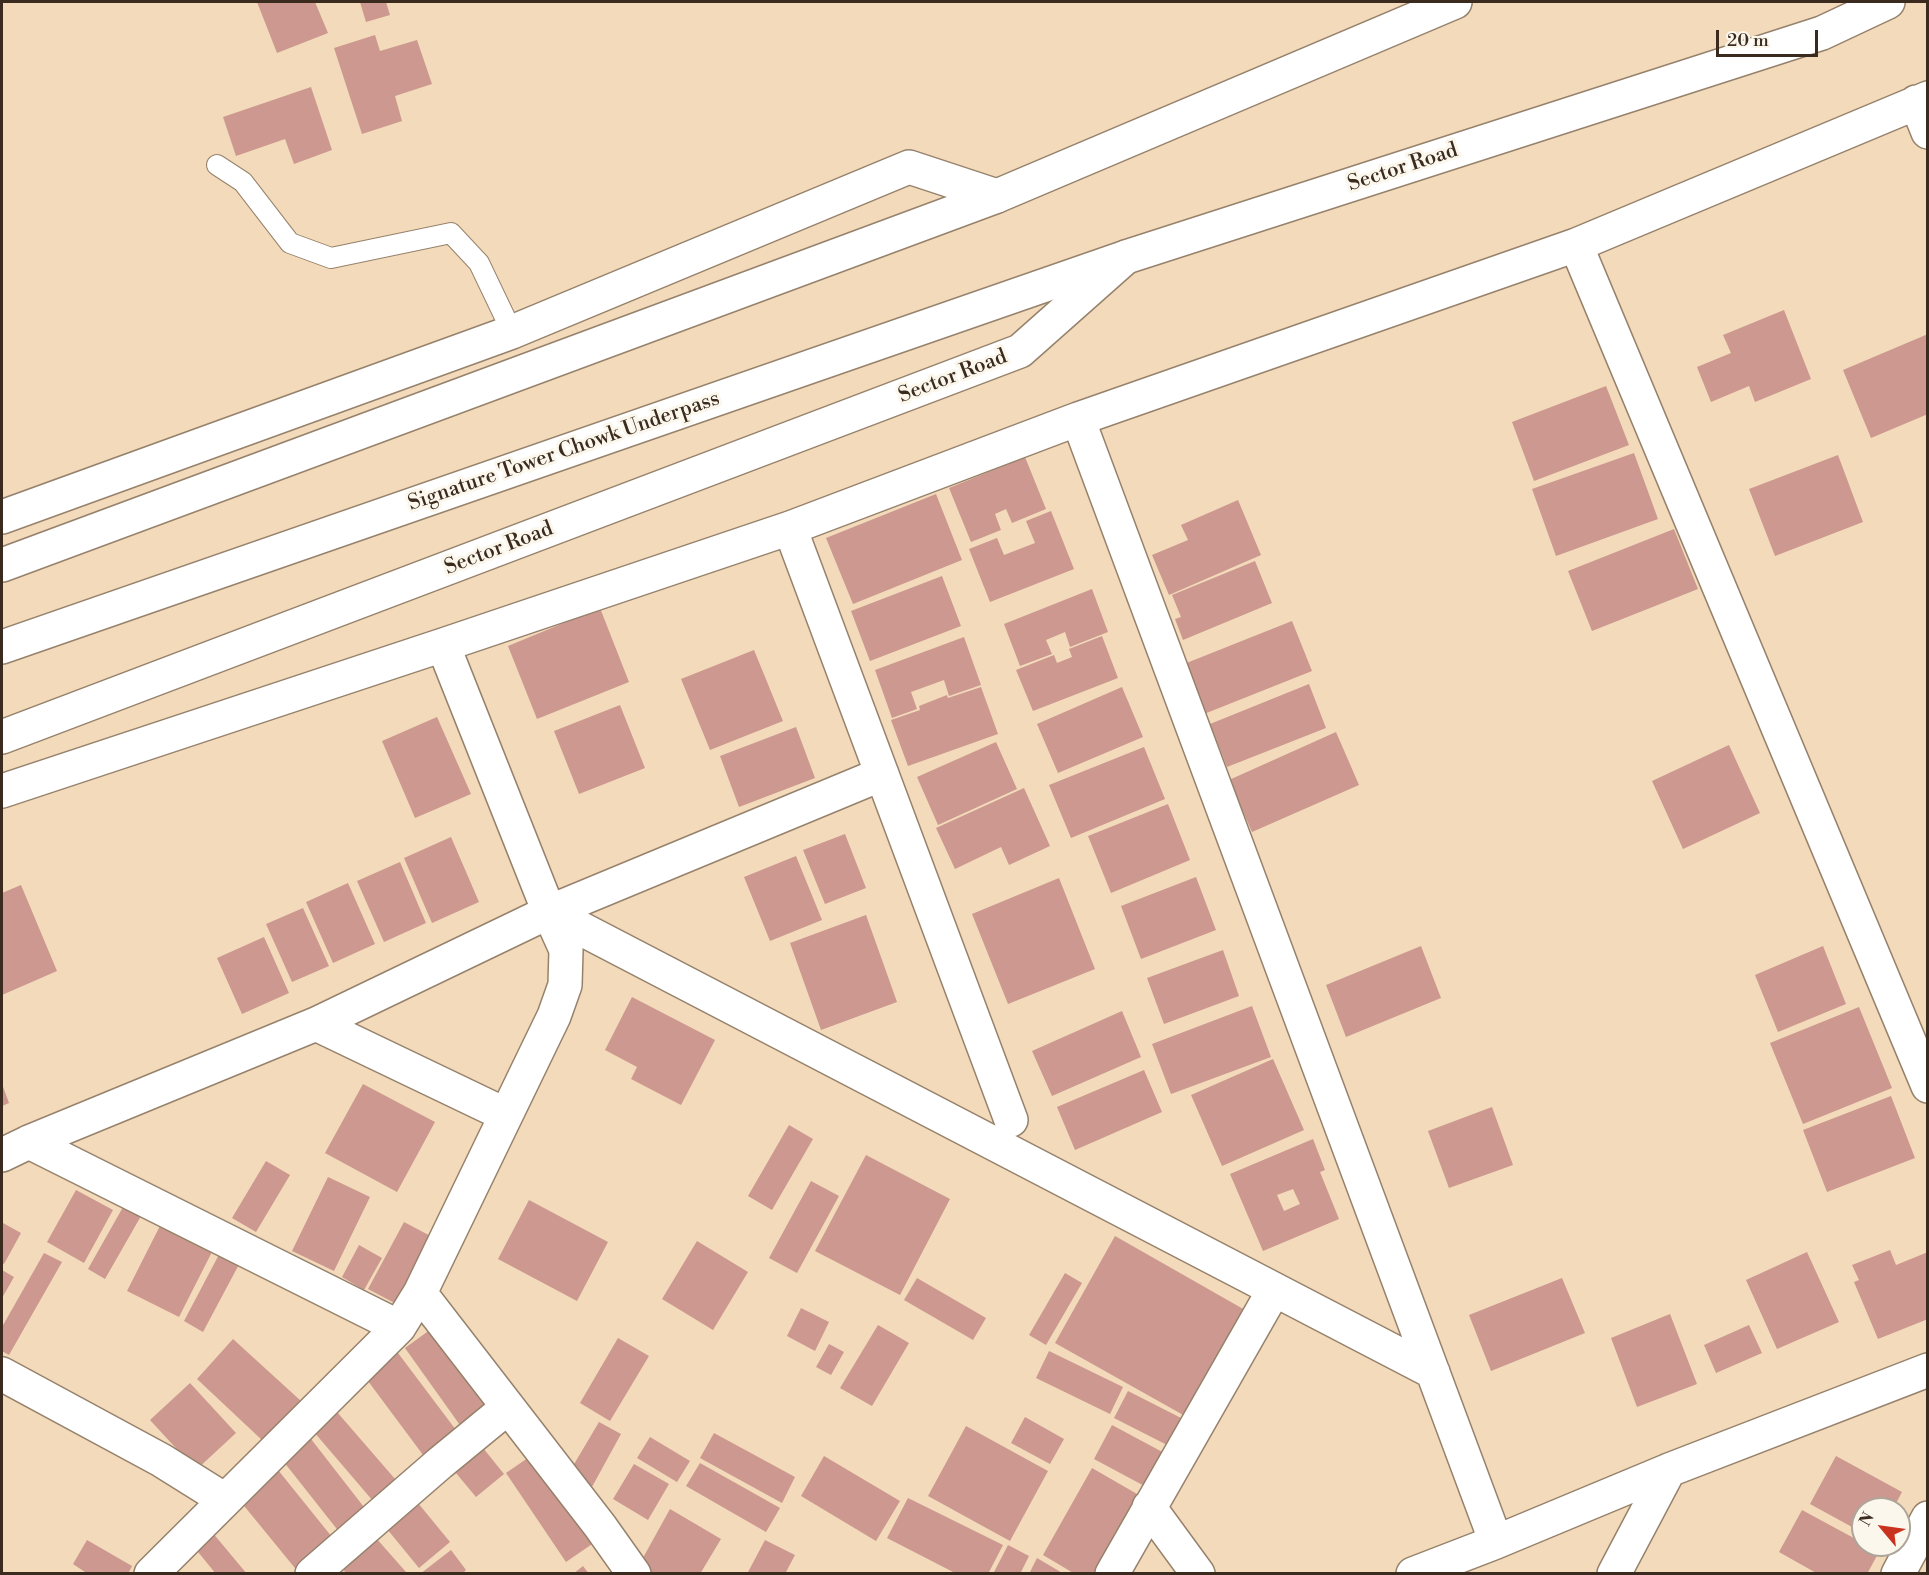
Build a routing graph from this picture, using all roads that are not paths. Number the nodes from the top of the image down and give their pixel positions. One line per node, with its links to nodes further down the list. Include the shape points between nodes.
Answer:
1 (1455, 2): 7 (street)
2 (1866, 2): 4 (street)
3 (1888, 2): 4 (street, Sector Road)
4 (1822, 33): 9 (street, Sector Road)
5 (1924, 111): 8 (street)
6 (217, 165): 10 (lane, via 243,182 290,243 331,258 451,233 479,263)
7 (997, 196): 10 (street, via 909,167); 14 (street)
8 (1576, 245): 11 (street); 22 (street)
9 (1126, 257): 16 (street, Signature Tower Chowk Underpass); 17 (street, Sector Road, via 1020,351)
10 (512, 332): 12 (street)
11 (1078, 419): 13 (street); 30 (street)
12 (2, 517)
13 (790, 528): 15 (street); 18 (street)
14 (2, 565)
15 (443, 645): 19 (street); 20 (street)
16 (2, 647)
17 (2, 737)
18 (882, 774): 20 (street); 24 (street)
19 (2, 791)
20 (549, 912): 21 (street); 23 (street, via 566,950 566,985); 26 (street)
21 (316, 1024): 23 (street); 25 (street)
22 (1928, 1086)
23 (506, 1115): 27 (street)
24 (1011, 1120)
25 (11, 1154): 28 (street)
26 (1274, 1290): 30 (street); 35 (street)
27 (420, 1293): 28 (street); 32 (street)
28 (399, 1327): 34 (street)
29 (1928, 1370): 33 (street)
30 (1433, 1372): 37 (street)
31 (2, 1374): 34 (street, via 161,1460)
32 (507, 1408): 39 (street); 40 (street)
33 (1669, 1470): 37 (street); 44 (street)
34 (225, 1500): 38 (street)
35 (1149, 1507): 41 (street); 42 (street)
36 (1928, 1518): 45 (street)
37 (1496, 1542): 43 (street)
38 (151, 1574)
39 (312, 1574)
40 (634, 1574)
41 (1112, 1574)
42 (1198, 1574)
43 (1413, 1574)
44 (1614, 1574)
45 (1898, 1574)

